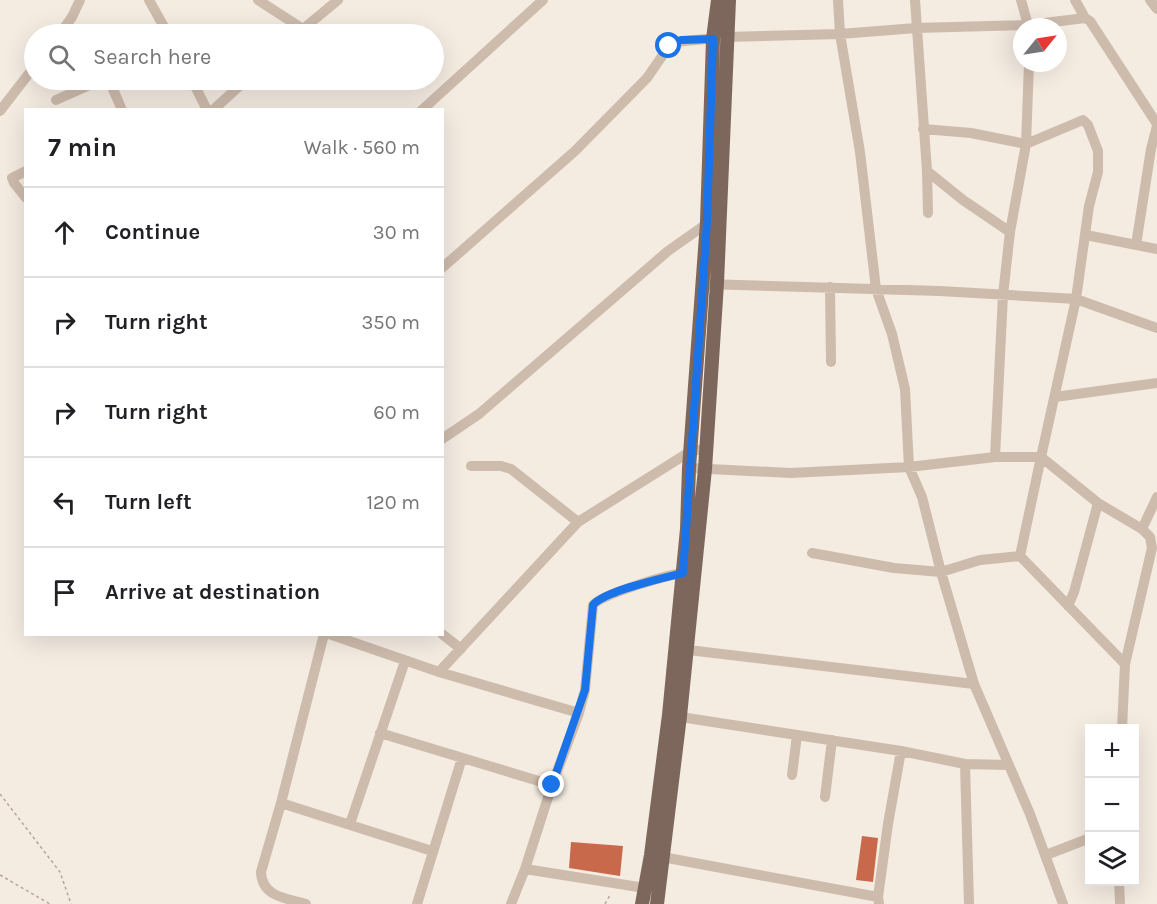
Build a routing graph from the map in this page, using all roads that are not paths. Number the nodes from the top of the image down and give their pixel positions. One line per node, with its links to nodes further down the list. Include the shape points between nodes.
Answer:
1 (80, 0): 17 (street)
2 (149, 0): 18 (street)
3 (258, 0): 19 (street)
4 (338, 0): 20 (street)
5 (543, 0): 31 (street)
6 (718, 0): 24 (main road)
7 (729, 0): 24 (main road)
8 (838, 0): 23 (street)
9 (915, 0): 22 (street)
10 (1021, 0): 14 (street)
11 (1075, 0): 15 (street)
12 (1150, 0): 13 (street)
13 (1157, 9)
14 (1026, 18)
15 (1085, 18): 16 (street); 39 (street, via 1095,26)
16 (1067, 21)
17 (67, 24)
18 (162, 24)
19 (290, 24)
20 (310, 24)
21 (1013, 26): 22 (street)
22 (916, 28): 23 (street); 40 (street)
23 (840, 34): 24 (street); 55 (street, via 860,152)
24 (720, 38): 46 (main road); 51 (street, via 681,40 669,46 647,78 574,151)
25 (1029, 72): 41 (street)
26 (24, 80): 38 (street)
27 (78, 90): 33 (street)
28 (113, 90): 34 (street)
29 (197, 90): 35 (street)
30 (235, 90): 36 (street)
31 (444, 90)
32 (444, 90): 37 (street)
33 (56, 100)
34 (121, 108)
35 (206, 108)
36 (215, 108)
37 (424, 108)
38 (0, 111)
39 (1157, 125): 49 (street)
40 (923, 129): 41 (street); 42 (street)
41 (1026, 144): 47 (street); 48 (street, via 1076,122 1083,120 1088,124 1100,159)
42 (927, 171): 45 (street); 47 (street)
43 (24, 172): 44 (street, via 12,178)
44 (24, 196)
45 (928, 213)
46 (714, 219): 52 (main road); 53 (main road); 62 (street, via 668,250 479,414)
47 (1010, 232): 56 (street)
48 (1086, 235): 49 (street); 57 (street)
49 (1136, 244): 50 (street)
50 (1157, 249)
51 (444, 266)
52 (717, 283): 53 (street); 54 (street); 63 (main road)
53 (703, 284): 64 (main road)
54 (830, 287): 55 (street); 59 (street)
55 (876, 289): 56 (street); 68 (street, via 905,389)
56 (1003, 295): 57 (street); 66 (street)
57 (1076, 299): 58 (street); 61 (street)
58 (1157, 328)
59 (831, 362)
60 (1157, 382): 61 (street)
61 (1055, 397): 65 (street)
62 (444, 438)
63 (706, 450): 64 (street); 70 (main road)
64 (691, 451): 69 (main road); 73 (street)
65 (1041, 457): 66 (street); 72 (street); 77 (street)
66 (995, 458): 68 (street)
67 (471, 466): 73 (street, via 511,469)
68 (909, 467): 70 (street, via 791,473); 78 (street, via 932,529)
69 (690, 468): 70 (street); 75 (main road)
70 (705, 469): 75 (main road)
71 (1157, 497): 74 (street)
72 (1098, 503): 74 (street); 80 (street)
73 (578, 522): 84 (street)
74 (1142, 529): 87 (street, via 1150,537 1152,548)
75 (693, 531): 79 (main road)
76 (812, 553): 78 (street)
77 (1020, 556): 78 (street, via 980,560); 80 (street)
78 (940, 572): 89 (street)
79 (689, 573): 85 (main road); 90 (street, via 634,586 595,602)
80 (1068, 606): 87 (street)
81 (323, 636): 103 (street)
82 (335, 636): 86 (street)
83 (444, 636): 84 (street)
84 (461, 649): 88 (street)
85 (682, 649): 89 (street); 91 (main road)
86 (405, 660): 88 (street); 93 (street)
87 (1125, 664): 92 (street)
88 (439, 672): 90 (street)
89 (974, 684): 99 (street)
90 (579, 713): 101 (street)
91 (675, 716): 94 (street); 108 (main road)
92 (1122, 724)
93 (380, 734): 97 (street); 104 (street)
94 (797, 735): 95 (street); 100 (street)
95 (832, 740): 96 (street); 102 (street)
96 (901, 751): 98 (street); 112 (street)
97 (462, 758): 101 (street); 106 (street)
98 (965, 764): 99 (street); 119 (street)
99 (1009, 765): 107 (street)
100 (792, 775)
101 (552, 785): 109 (street)
102 (825, 797)
103 (281, 803): 104 (street); 114 (street, via 261,880 274,895)
104 (350, 824): 106 (street)
105 (1085, 840): 107 (street)
106 (432, 851): 115 (street)
107 (1046, 855): 120 (street)
108 (656, 856): 111 (main road); 112 (street); 118 (main road)
109 (525, 869): 111 (street); 116 (street)
110 (1119, 886): 113 (street)
111 (645, 888): 117 (main road)
112 (878, 901)
113 (1120, 903)
114 (306, 904)
115 (417, 904)
116 (511, 904)
117 (642, 904)
118 (657, 904)
119 (969, 904)
120 (1063, 904)

